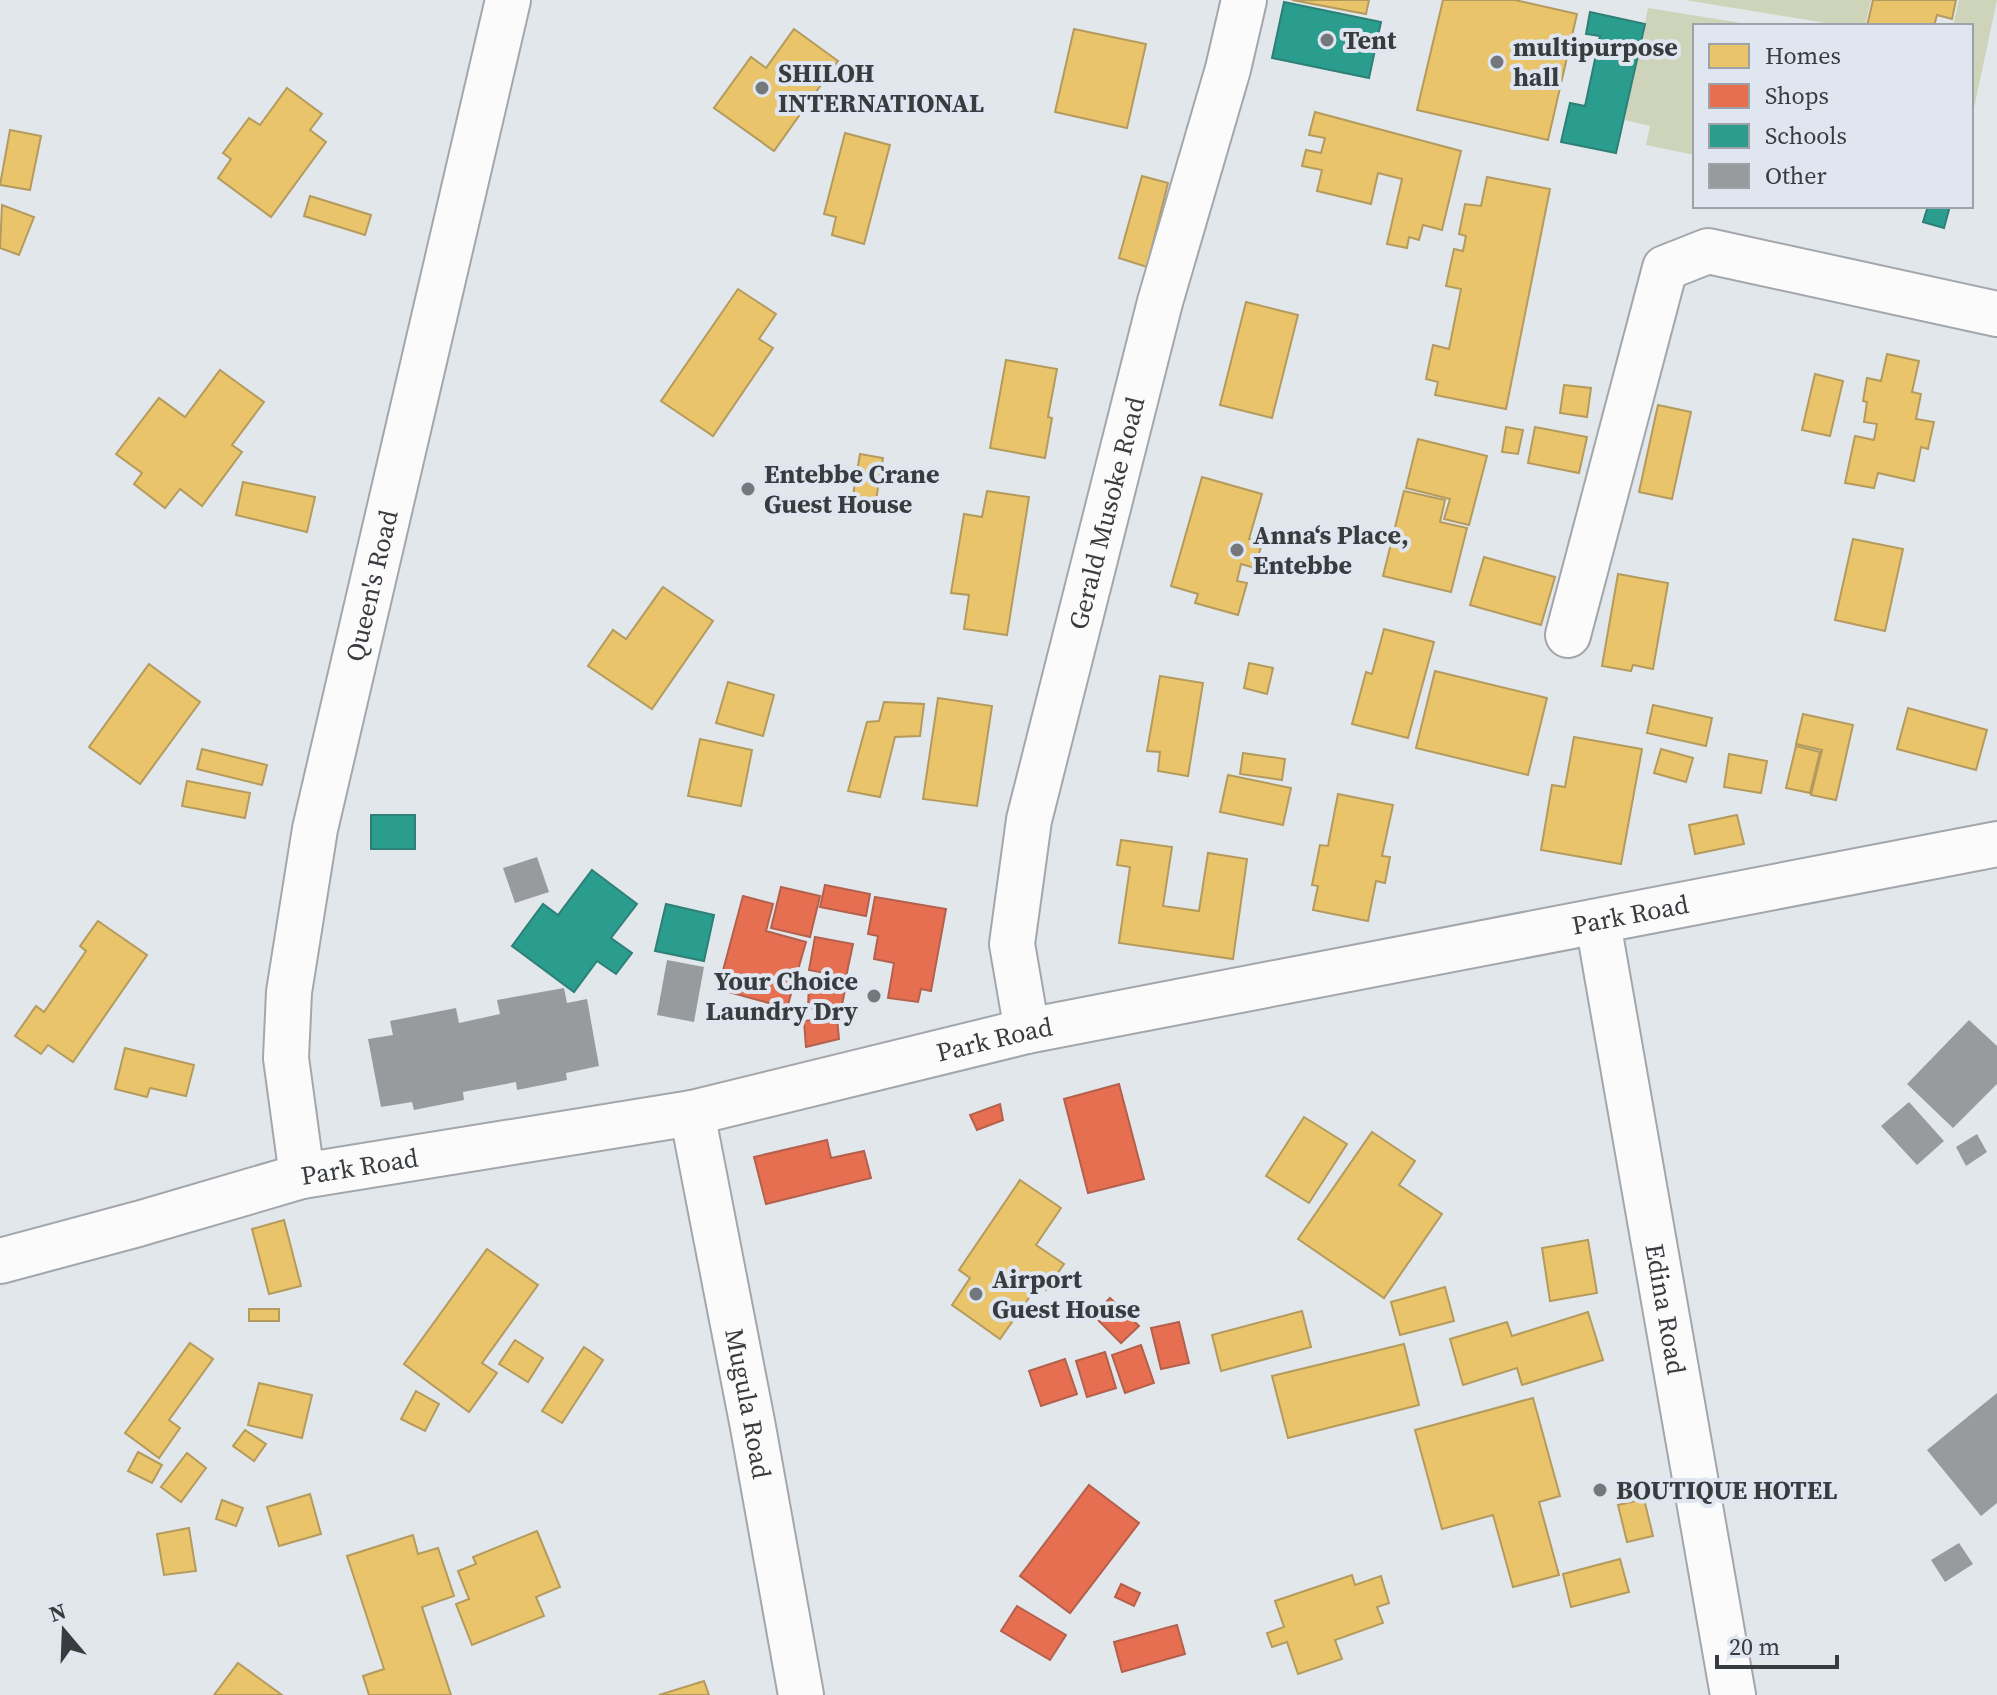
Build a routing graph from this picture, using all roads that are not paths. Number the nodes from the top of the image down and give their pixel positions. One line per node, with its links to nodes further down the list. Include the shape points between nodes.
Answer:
1 (508, 0): 9 (street, Queen's Road, via 315,829 289,992 286,1058)
2 (1244, 0): 7 (street, Gerald Musoke Road, via 1160,302 1029,820 1012,944)
3 (1997, 314): 4 (street, via 1708,251 1665,268)
4 (1568, 635)
5 (1997, 844): 6 (street, Park Road)
6 (1598, 923): 7 (street, Park Road); 12 (street, Edina Road)
7 (1027, 1031): 8 (street, Park Road)
8 (692, 1113): 9 (street, Park Road); 11 (street, Mugula Road)
9 (302, 1176): 10 (street, Park Road)
10 (0, 1261)
11 (801, 1695)
12 (1733, 1695)

